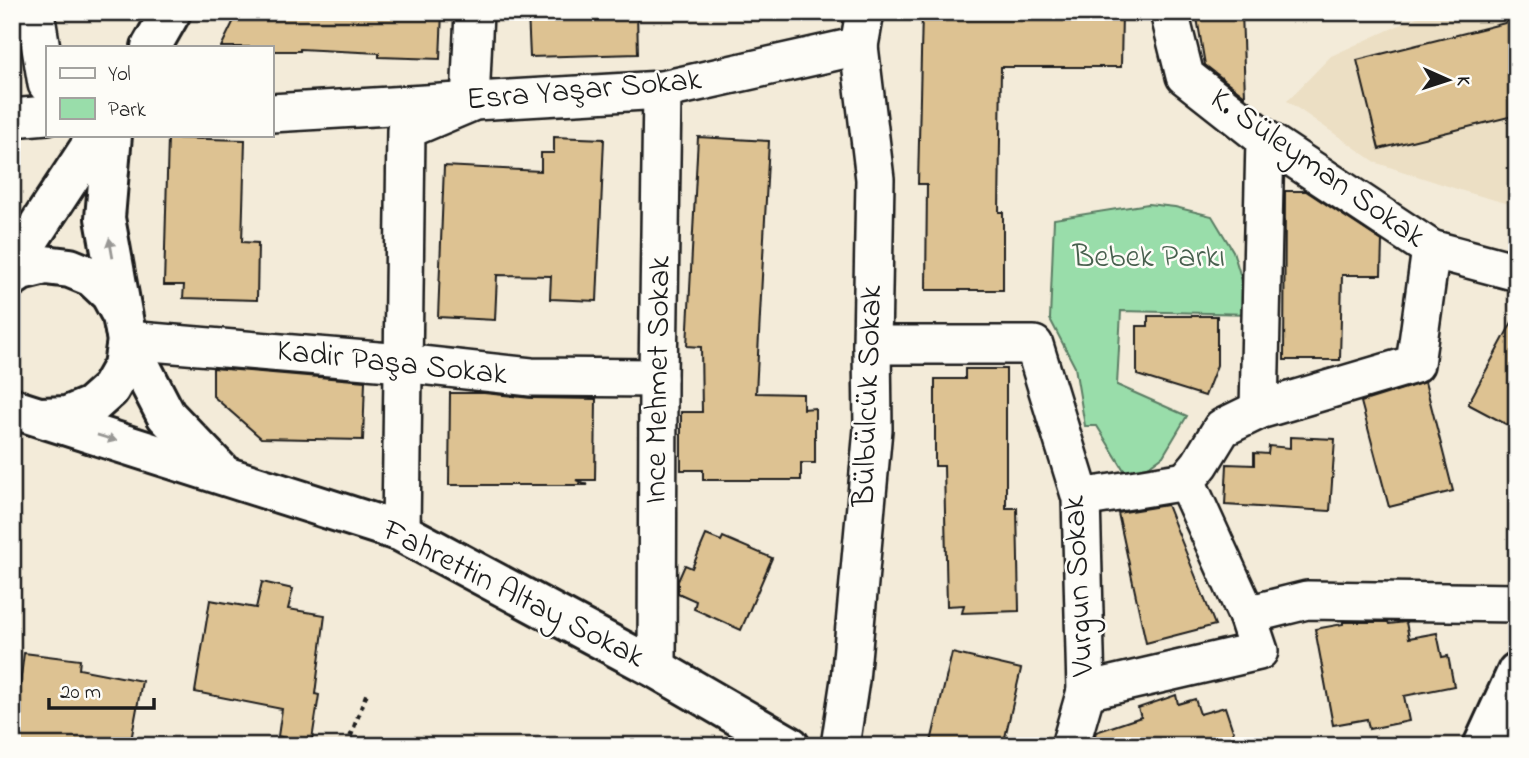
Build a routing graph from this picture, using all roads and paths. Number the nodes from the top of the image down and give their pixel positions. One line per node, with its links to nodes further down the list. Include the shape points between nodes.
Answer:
1 (35, 12): 7 (street)
2 (171, 12): 6 (street)
3 (474, 12): 9 (street)
4 (1169, 12): 15 (street, K. Süleyman Sokak, via 1185,76)
5 (862, 29): 8 (street, Esra Yaşar Sokak); 21 (street, Bülbülcük Sokak, via 875,178)
6 (151, 46)
7 (46, 78)
8 (662, 90): 9 (street, Esra Yaşar Sokak); 23 (street, Ince Mehmet Sokak)
9 (470, 103): 10 (street, Esra Yaşar Sokak); 22 (street, via 406,130)
10 (273, 113)
11 (46, 115): 12 (street)
12 (12, 118)
13 (97, 136): 17 (street)
14 (112, 136): 20 (street, one-way to 14, via 106,218)
15 (1265, 139): 16 (street, K. Süleyman Sokak); 24 (street)
16 (1431, 249): 18 (street, K. Süleyman Sokak); 24 (street, via 1415,364)
17 (12, 266)
18 (1517, 272)
19 (12, 277): 20 (street, via 45,265 92,277 110,294 122,316)
20 (127, 340): 22 (street, Kadir Paşa Sokak); 25 (street, via 123,366 92,406 67,416); 26 (street, via 166,415)
21 (872, 345): 28 (street, Vurgun Sokak, via 1034,345); 39 (street, Bülbülcük Sokak, via 873,429)
22 (402, 362): 23 (street, Kadir Paşa Sokak, via 531,377); 29 (street)
23 (658, 378): 32 (street, Ince Mehmet Sokak)
24 (1259, 410): 27 (street, via 1222,428)
25 (22, 412): 26 (street, Fahrettin Altay Sokak, one-way to 26)
26 (223, 474): 29 (street, Fahrettin Altay Sokak)
27 (1186, 481): 28 (street); 31 (street)
28 (1081, 498): 35 (street, Vurgun Sokak)
29 (401, 532): 32 (street, Fahrettin Altay Sokak)
30 (1517, 603): 31 (street, via 1307,600)
31 (1247, 615): 35 (street, via 1259,651)
32 (657, 669): 38 (street, Fahrettin Altay Sokak)
33 (1517, 672): 36 (street)
34 (368, 690): 37 (path)
35 (1086, 691): 40 (street, Vurgun Sokak)
36 (1487, 740)
37 (347, 746)
38 (790, 746)
39 (840, 746)
40 (1070, 746)

